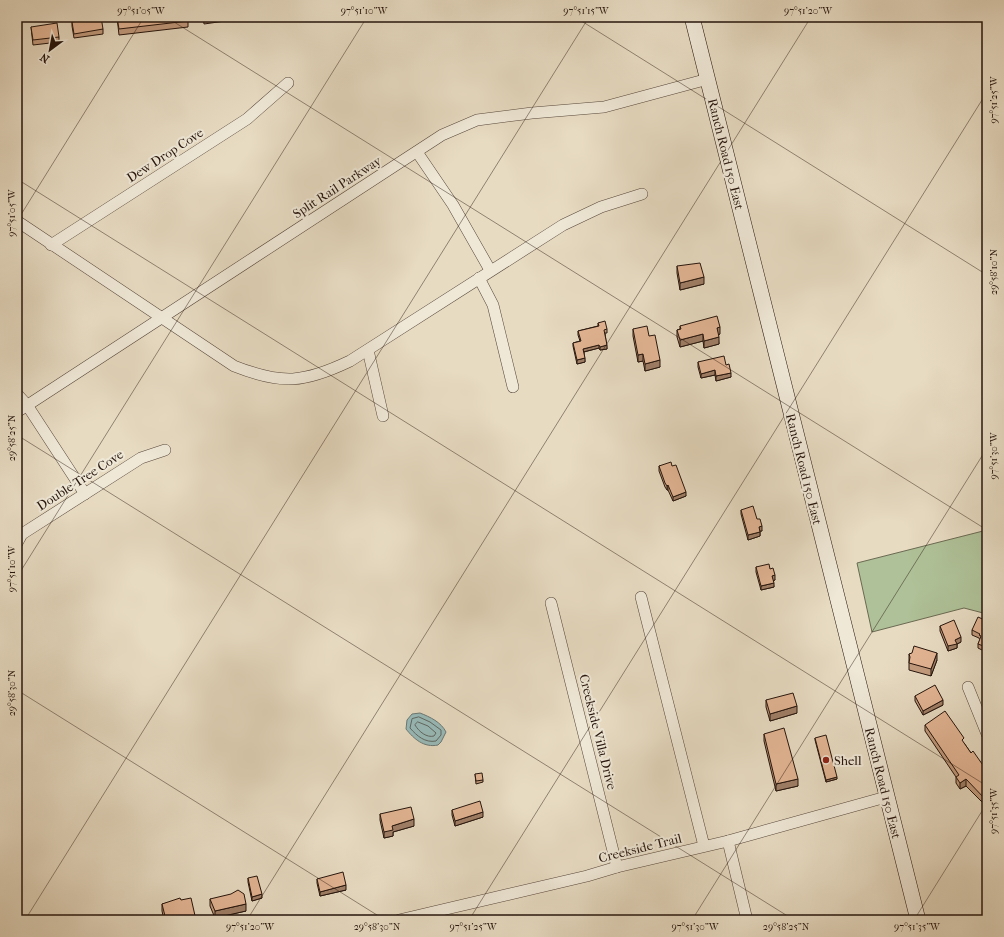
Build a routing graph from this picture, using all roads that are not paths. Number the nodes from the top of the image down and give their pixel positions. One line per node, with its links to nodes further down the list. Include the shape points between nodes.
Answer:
1 (692, 17): 2 (main road, Ranch Road 150 East)
2 (708, 80): 4 (street, Split Rail Parkway, via 604,107 477,120 442,135); 24 (main road, Ranch Road 150 East)
3 (288, 83): 7 (street, Dew Drop Cove, via 247,119)
4 (417, 152): 8 (street, via 453,205); 10 (street, Split Rail Parkway)
5 (642, 194): 8 (street, via 601,207 577,218)
6 (17, 221): 7 (street)
7 (51, 244): 10 (street)
8 (490, 270): 9 (street)
9 (479, 278): 11 (street); 12 (street, via 493,305)
10 (160, 318): 11 (street, via 234,366 261,377 305,378 328,371); 14 (street, Split Rail Parkway)
11 (368, 350): 16 (street)
12 (513, 387)
13 (17, 394): 14 (street)
14 (27, 405): 15 (street, Split Rail Parkway); 18 (street)
15 (17, 412)
16 (383, 416)
17 (165, 450): 18 (street, Double Tree Cove, via 141,458)
18 (85, 494): 19 (street, Double Tree Cove, via 22,534)
19 (17, 543)
20 (641, 597): 26 (street)
21 (551, 603): 27 (street, Creekside Villa Drive)
22 (968, 687): 23 (street)
23 (987, 734)
24 (886, 798): 25 (street, Creekside Trail); 30 (main road, Ranch Road 150 East)
25 (728, 841): 26 (street, Creekside Trail); 29 (street)
26 (704, 846): 27 (street, Creekside Trail)
27 (618, 867): 28 (street, Creekside Trail)
28 (399, 920)
29 (747, 920)
30 (918, 920)

